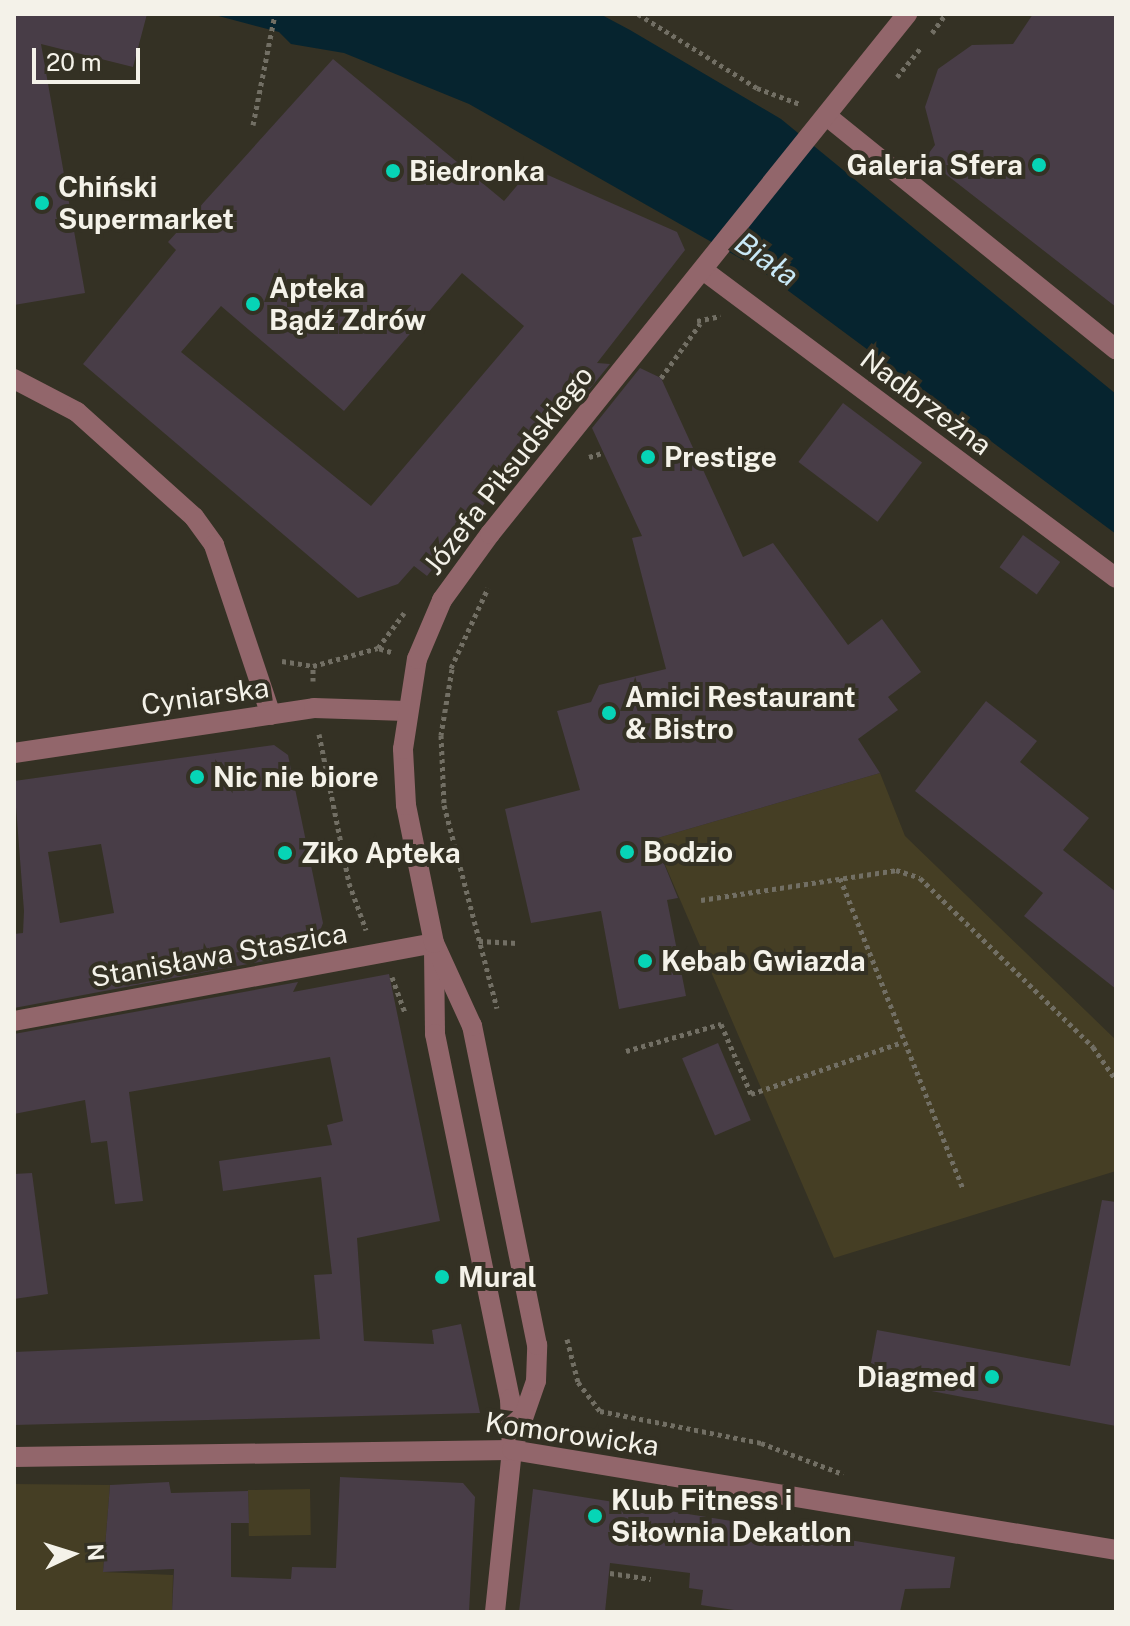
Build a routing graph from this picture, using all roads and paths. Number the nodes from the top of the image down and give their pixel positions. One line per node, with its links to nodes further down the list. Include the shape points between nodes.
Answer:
1 (275, 14): 6 (path)
2 (638, 14): 4 (path, via 757,88)
3 (907, 14): 5 (street, Józefa Piłsudskiego)
4 (801, 104)
5 (828, 117): 7 (street, Józefa Piłsudskiego); 9 (street)
6 (253, 125)
7 (703, 270): 12 (street, Nadbrzeżna); 13 (street, Józefa Piłsudskiego, via 442,600 417,659)
8 (700, 324): 10 (path)
9 (1116, 349)
10 (661, 378)
11 (14, 379): 14 (street, via 77,412 194,517 214,545)
12 (1116, 578)
13 (406, 711): 14 (street, Cyniarska); 19 (street, Józefa Piłsudskiego, via 406,805)
14 (271, 715): 15 (street, Cyniarska)
15 (14, 753)
16 (840, 878): 17 (path); 22 (path); 24 (path, via 896,870 920,878 1093,1047)
17 (701, 900)
18 (479, 941): 20 (path)
19 (434, 943): 21 (street, Stanisława Staszica); 26 (street, Józefa Piłsudskiego, via 435,1034 502,1353); 26 (street, Józefa Piłsudskiego, via 472,1026 537,1345 536,1381)
20 (518, 943)
21 (14, 1021)
22 (900, 1043): 23 (path, via 751,1094 721,1024); 25 (path)
23 (626, 1051)
24 (1116, 1080)
25 (963, 1189)
26 (512, 1450): 27 (street, Komorowicka); 28 (street, Komorowicka); 31 (street, Józefa Piłsudskiego)
27 (14, 1457)
28 (1116, 1550)
29 (610, 1573): 30 (path)
30 (651, 1579)
31 (495, 1612)

